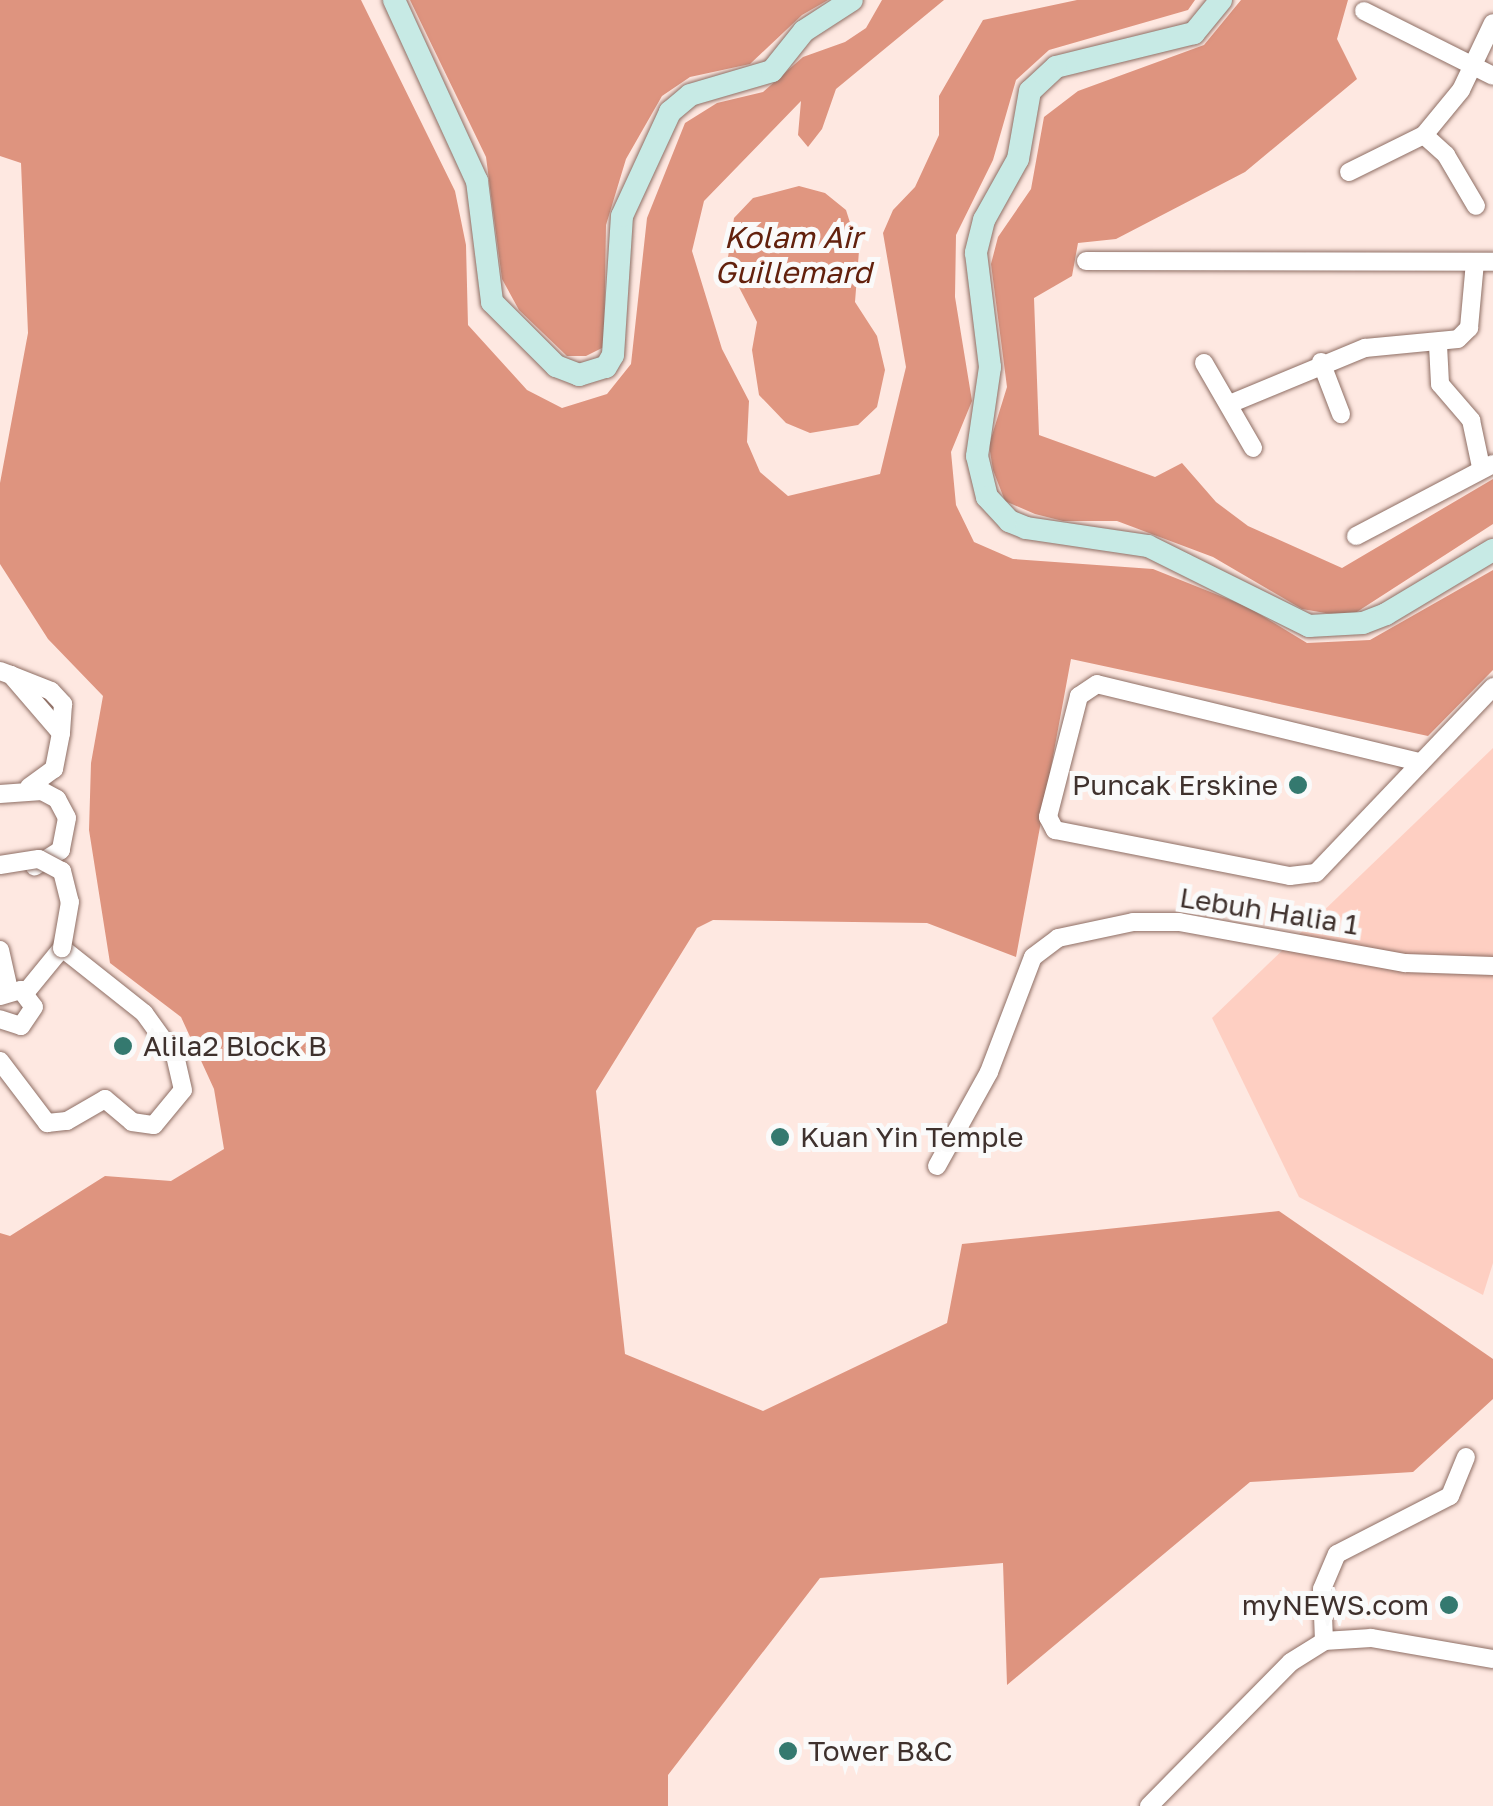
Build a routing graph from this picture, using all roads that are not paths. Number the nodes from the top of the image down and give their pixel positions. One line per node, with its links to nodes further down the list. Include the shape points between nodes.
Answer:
1 (394, 0): 2 (main road, via 472,166 484,209 492,302 556,366 579,375 606,367 613,355 622,216 670,112 690,95 772,71 804,31)
2 (852, 0)
3 (1221, 0): 21 (main road, via 1194,33 1056,68 1030,91 1018,159 984,220 976,253 976,300 990,367 977,456 987,497 1010,522 1148,546 1309,626 1363,623 1386,614)
4 (1364, 11): 6 (street)
5 (1493, 23): 6 (street)
6 (1472, 65): 7 (street); 8 (street, via 1450,106)
7 (1493, 76)
8 (1424, 134): 9 (street); 10 (street)
9 (1349, 172)
10 (1476, 206)
11 (1086, 260): 12 (street)
12 (1484, 262): 13 (street, via 1469,328)
13 (1438, 345): 14 (street, via 1404,342); 19 (street, via 1440,384 1471,420)
14 (1321, 362): 16 (street); 17 (street)
15 (1204, 363): 16 (street)
16 (1232, 403): 18 (street)
17 (1341, 414)
18 (1253, 448)
19 (1487, 466): 20 (street)
20 (1356, 536)
21 (1493, 550)
22 (5, 673): 25 (street, via 52,691 63,704 47,778)
23 (1493, 687): 24 (street)
24 (1419, 762): 24 (street, via 1316,873 1290,876 1055,830 1048,817 1080,696 1097,684)
25 (0, 793): 26 (street, via 28,788 57,799 67,818 53,860)
26 (0, 866): 27 (street, bridge, via 39,859 62,871 70,902)
27 (62, 948): 30 (street); 32 (street, via 144,1013 175,1056 183,1090 154,1125 132,1122 105,1099 67,1121 47,1123)
28 (0, 950): 30 (street)
29 (1493, 966): 33 (street, Lebuh Halia 1, via 1406,963 1179,922 1133,922 1058,938 1033,957 989,1072)
30 (12, 993): 31 (street, via 33,1002 31,1019 14,1027)
31 (1, 1021)
32 (0, 1061)
33 (937, 1166)
34 (1466, 1457): 35 (street, via 1450,1496 1336,1554 1322,1589)
35 (1324, 1641): 36 (street, via 1371,1638); 37 (street, via 1291,1662)
36 (1493, 1659)
37 (1149, 1806)

